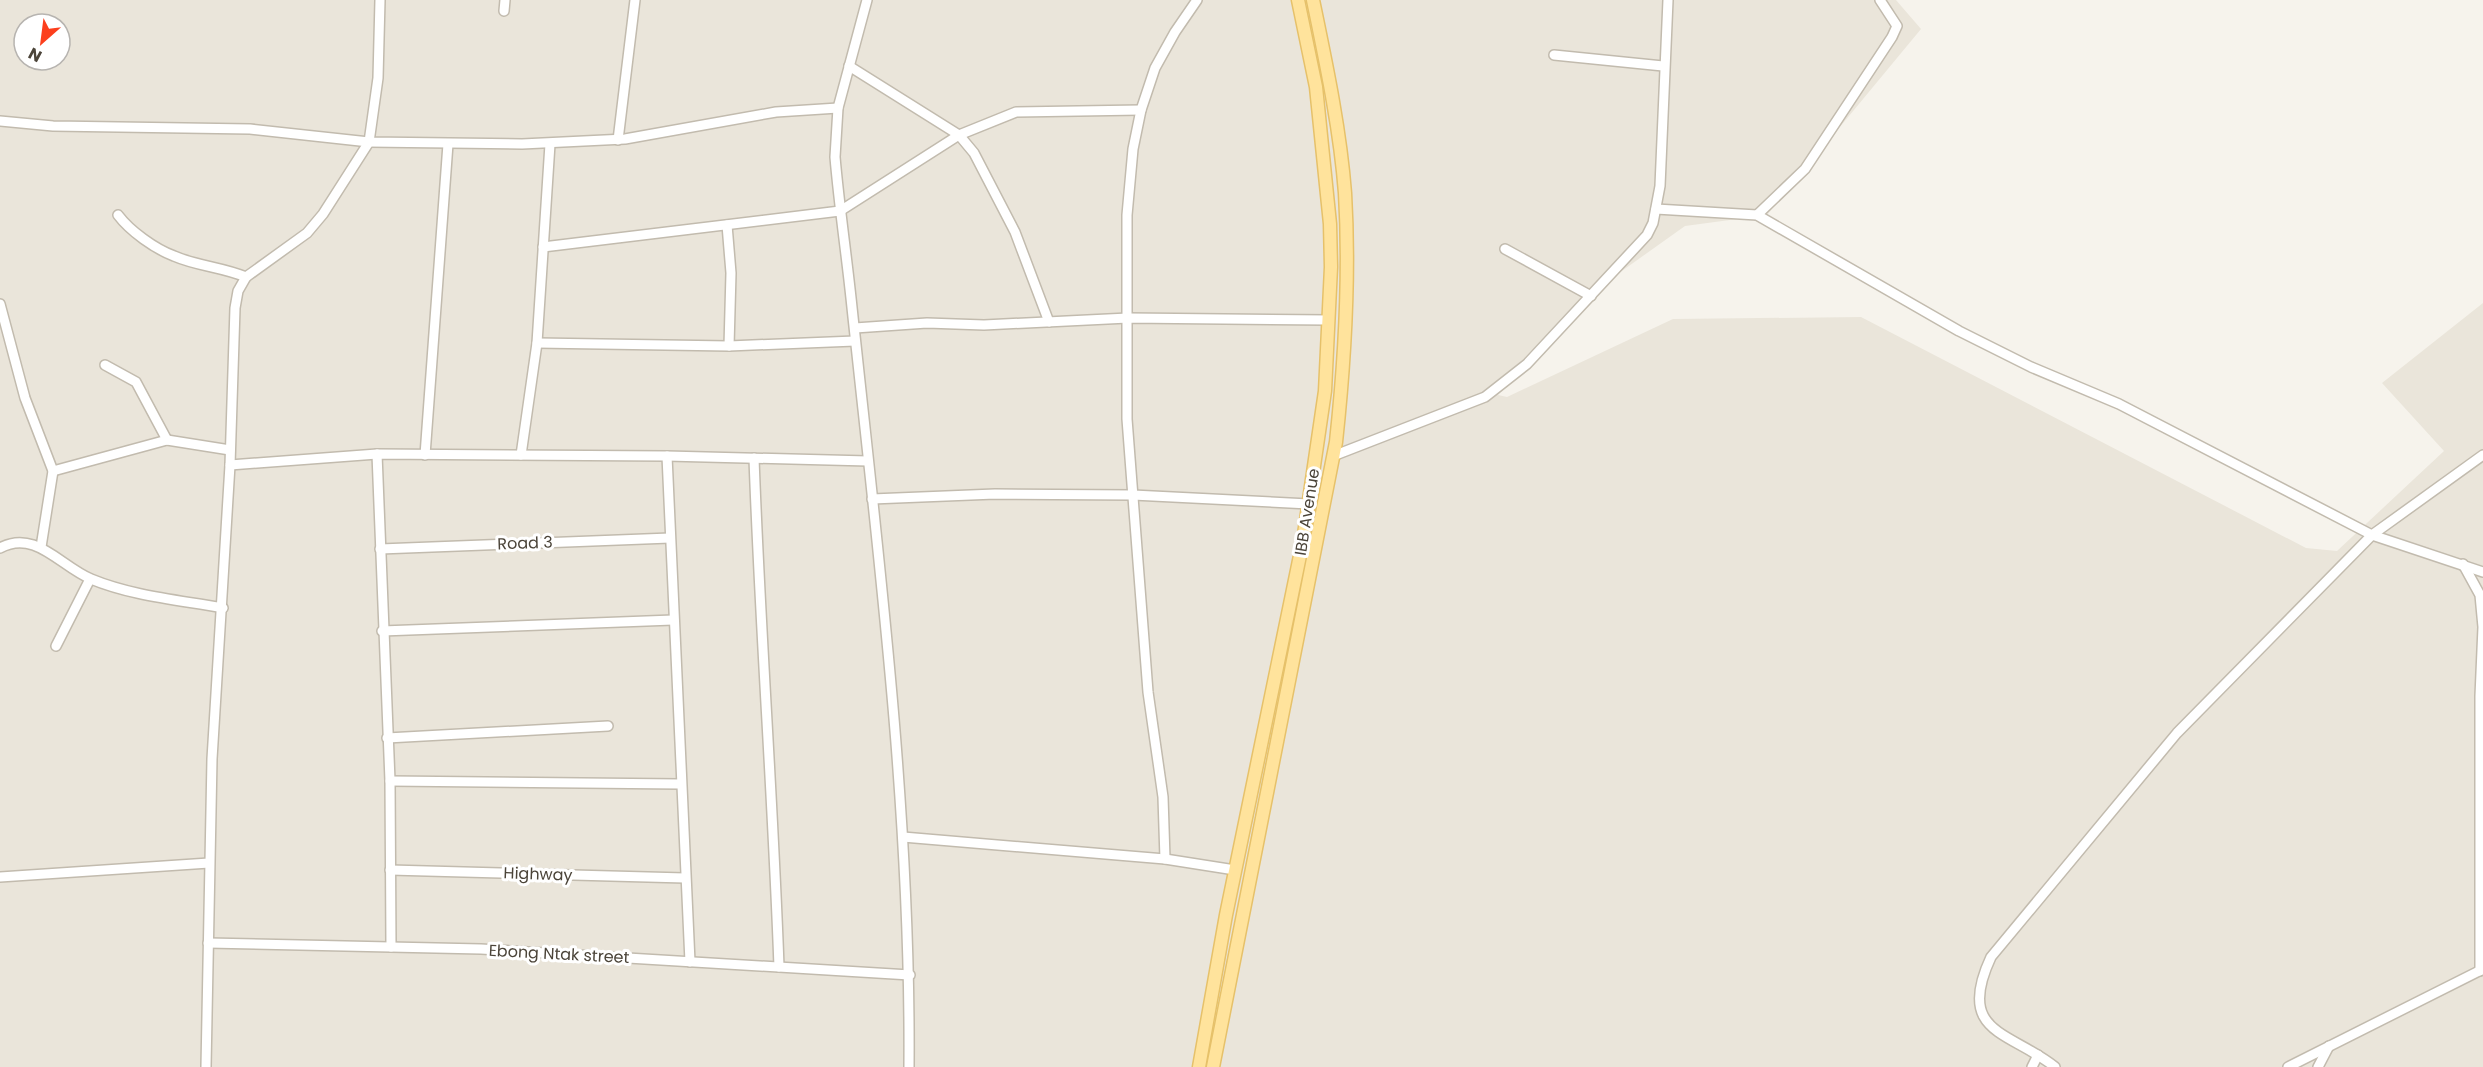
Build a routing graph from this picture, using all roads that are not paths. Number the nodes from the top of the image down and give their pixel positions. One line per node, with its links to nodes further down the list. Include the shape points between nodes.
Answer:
1 (380, 0): 19 (street, via 378,78)
2 (505, 0): 10 (street)
3 (635, 0): 18 (street)
4 (867, 0): 12 (street)
5 (1197, 0): 15 (street, via 1155,68)
6 (1298, 0): 33 (main road, IBB Avenue, via 1316,87 1325,164 1330,224)
7 (1314, 0): 47 (main road, via 1345,193 1346,332)
8 (1668, 0): 13 (street)
9 (1880, 0): 25 (street, via 1897,26 1892,37 1805,169)
10 (504, 11)
11 (1554, 55): 13 (street)
12 (849, 66): 14 (street); 17 (street)
13 (1663, 66): 22 (street)
14 (838, 108): 18 (street, via 776,112); 23 (street, via 835,143)
15 (1141, 110): 17 (street, via 1016,112); 32 (street, via 1127,215)
16 (0, 121): 19 (street, via 53,126 250,129)
17 (959, 135): 23 (street); 34 (street, via 974,153 1015,232)
18 (618, 140): 21 (street)
19 (369, 142): 20 (street); 29 (street, via 307,233)
20 (448, 144): 21 (street); 43 (street)
21 (550, 144): 27 (street)
22 (1656, 209): 25 (street); 30 (street, via 1647,235)
23 (840, 211): 26 (street); 35 (street)
24 (117, 215): 29 (street, via 124,224 172,256 222,267)
25 (1757, 215): 55 (street, via 1959,331 2119,404)
26 (727, 225): 27 (street); 38 (street, via 731,273)
27 (543, 246): 37 (street)
28 (1505, 249): 30 (street)
29 (246, 277): 41 (street, via 235,308)
30 (1592, 296): 47 (street, via 1527,364 1485,397)
31 (0, 303): 51 (street, via 25,398)
32 (1128, 318): 33 (street); 34 (street); 52 (street, via 1127,419)
33 (1329, 320): 54 (main road, IBB Avenue, via 1325,391)
34 (1049, 322): 35 (street)
35 (855, 328): 36 (street)
36 (855, 341): 38 (street); 49 (street)
37 (537, 343): 38 (street); 44 (street)
38 (729, 346)
39 (105, 364): 40 (street, via 136,382)
40 (167, 440): 41 (street); 51 (street)
41 (230, 450): 50 (street)
42 (377, 454): 43 (street); 50 (street); 59 (street)
43 (425, 455): 44 (street)
44 (521, 455): 46 (street)
45 (2483, 455): 55 (street)
46 (667, 456): 48 (street); 56 (street)
47 (1333, 456): 90 (main road)
48 (754, 458): 49 (street); 82 (street)
49 (868, 461): 53 (street)
50 (230, 465): 63 (street)
51 (53, 471): 57 (street)
52 (1133, 495): 53 (street, via 994,494); 54 (street); 73 (street, via 1148,692 1163,797)
53 (872, 500): 72 (street)
54 (1309, 504): 76 (main road, IBB Avenue)
55 (2372, 535): 60 (street); 86 (street, via 2177,733 1991,957 1979,1000 1984,1019 1994,1031)
56 (670, 538): 59 (street, Road 3); 64 (street)
57 (41, 547): 58 (street, via 28,542); 62 (street)
58 (0, 548)
59 (380, 549): 66 (street)
60 (2463, 564): 61 (street); 65 (street, via 2480,596)
61 (2483, 572)
62 (90, 579): 63 (street, via 139,594); 67 (street)
63 (223, 608): 74 (street)
64 (673, 620): 66 (street); 71 (street)
65 (2483, 627): 83 (street)
66 (382, 631): 69 (street)
67 (56, 646)
68 (608, 726): 69 (street)
69 (387, 738): 70 (street)
70 (390, 781): 71 (street); 75 (street)
71 (681, 784): 78 (street)
72 (903, 837): 73 (street); 84 (street)
73 (1165, 859): 76 (street)
74 (209, 863): 77 (street); 79 (street)
75 (390, 870): 78 (street, Highway); 80 (street)
76 (1235, 870): 89 (main road, IBB Avenue)
77 (0, 877)
78 (685, 878): 81 (street)
79 (208, 943): 80 (street, Ebong Ntak street); 87 (street)
80 (391, 947): 81 (street, Ebong Ntak street)
81 (690, 962): 82 (street, Ebong Ntak street)
82 (779, 967): 84 (street, Ebong Ntak street)
83 (2482, 970): 85 (street)
84 (910, 975): 88 (street)
85 (2329, 1046): 93 (street); 94 (street)
86 (2038, 1055): 91 (street); 92 (street)
87 (206, 1067)
88 (909, 1067)
89 (1199, 1067)
90 (1213, 1067)
91 (2032, 1067)
92 (2055, 1067)
93 (2288, 1067)
94 (2318, 1067)

